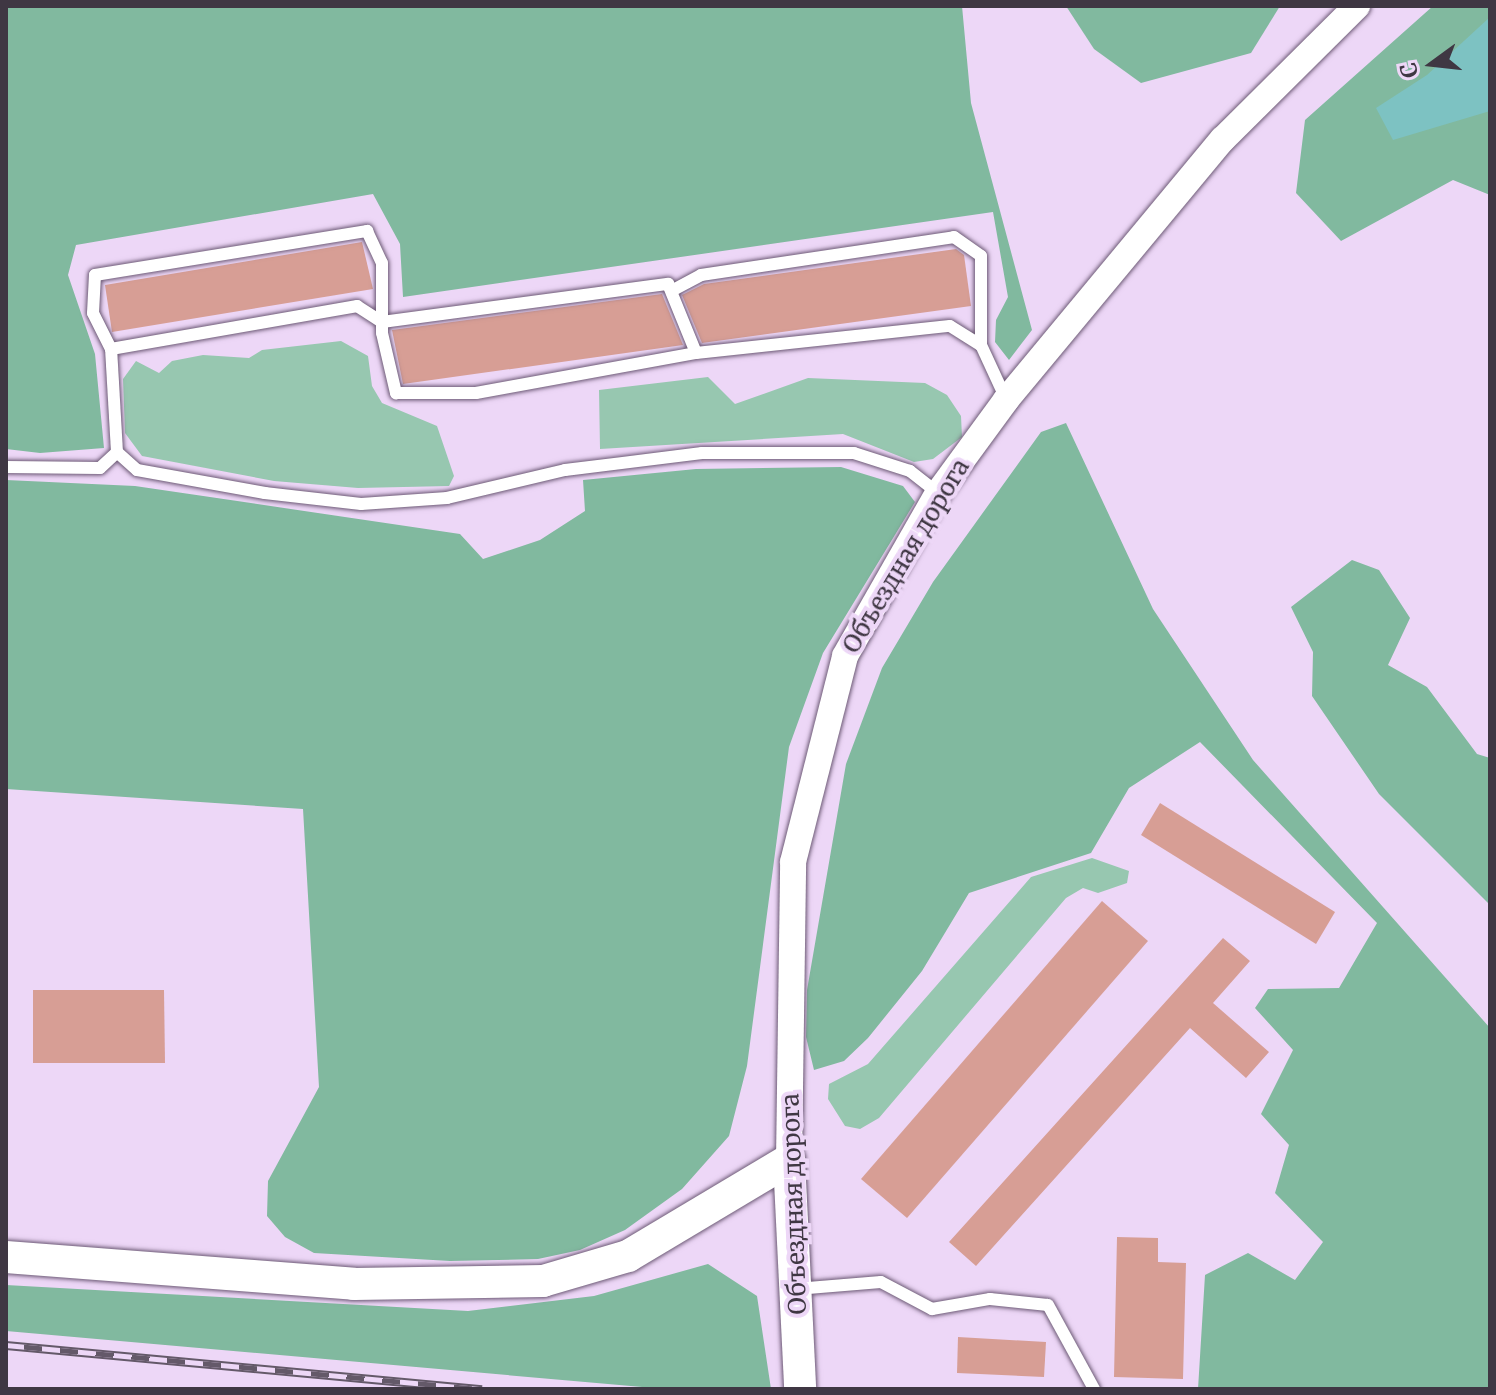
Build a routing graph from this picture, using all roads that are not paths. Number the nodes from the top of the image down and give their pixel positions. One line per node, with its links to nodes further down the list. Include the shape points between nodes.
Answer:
1 (1357, 6): 7 (street, Объездная дорога, via 1223,139)
2 (675, 289): 3 (lane, via 668,284 559,294); 4 (lane, via 701,275 954,237 981,256); 6 (lane)
3 (382, 322): 5 (lane, via 357,306); 5 (lane, via 385,279 367,231 95,275 93,313); 6 (lane, via 389,383 409,398 586,376)
4 (981, 345): 6 (lane, via 950,326); 7 (lane)
5 (111, 349): 8 (lane)
6 (696, 353)
7 (1006, 400): 10 (street, Объездная дорога)
8 (117, 452): 9 (lane, via 100,468); 10 (lane, via 137,470 361,504 447,498 565,470 702,453 854,453 910,471)
9 (6, 467)
10 (938, 493): 11 (street, Объездная дорога, via 845,656 793,862)
11 (789, 1160): 12 (street, via 628,1256 543,1281 354,1284); 13 (street, Объездная дорога)
12 (6, 1257)
13 (796, 1289): 14 (street, Объездная дорога); 15 (lane, via 881,1282 932,1309 990,1299 1048,1305)
14 (800, 1389)
15 (1094, 1389)

